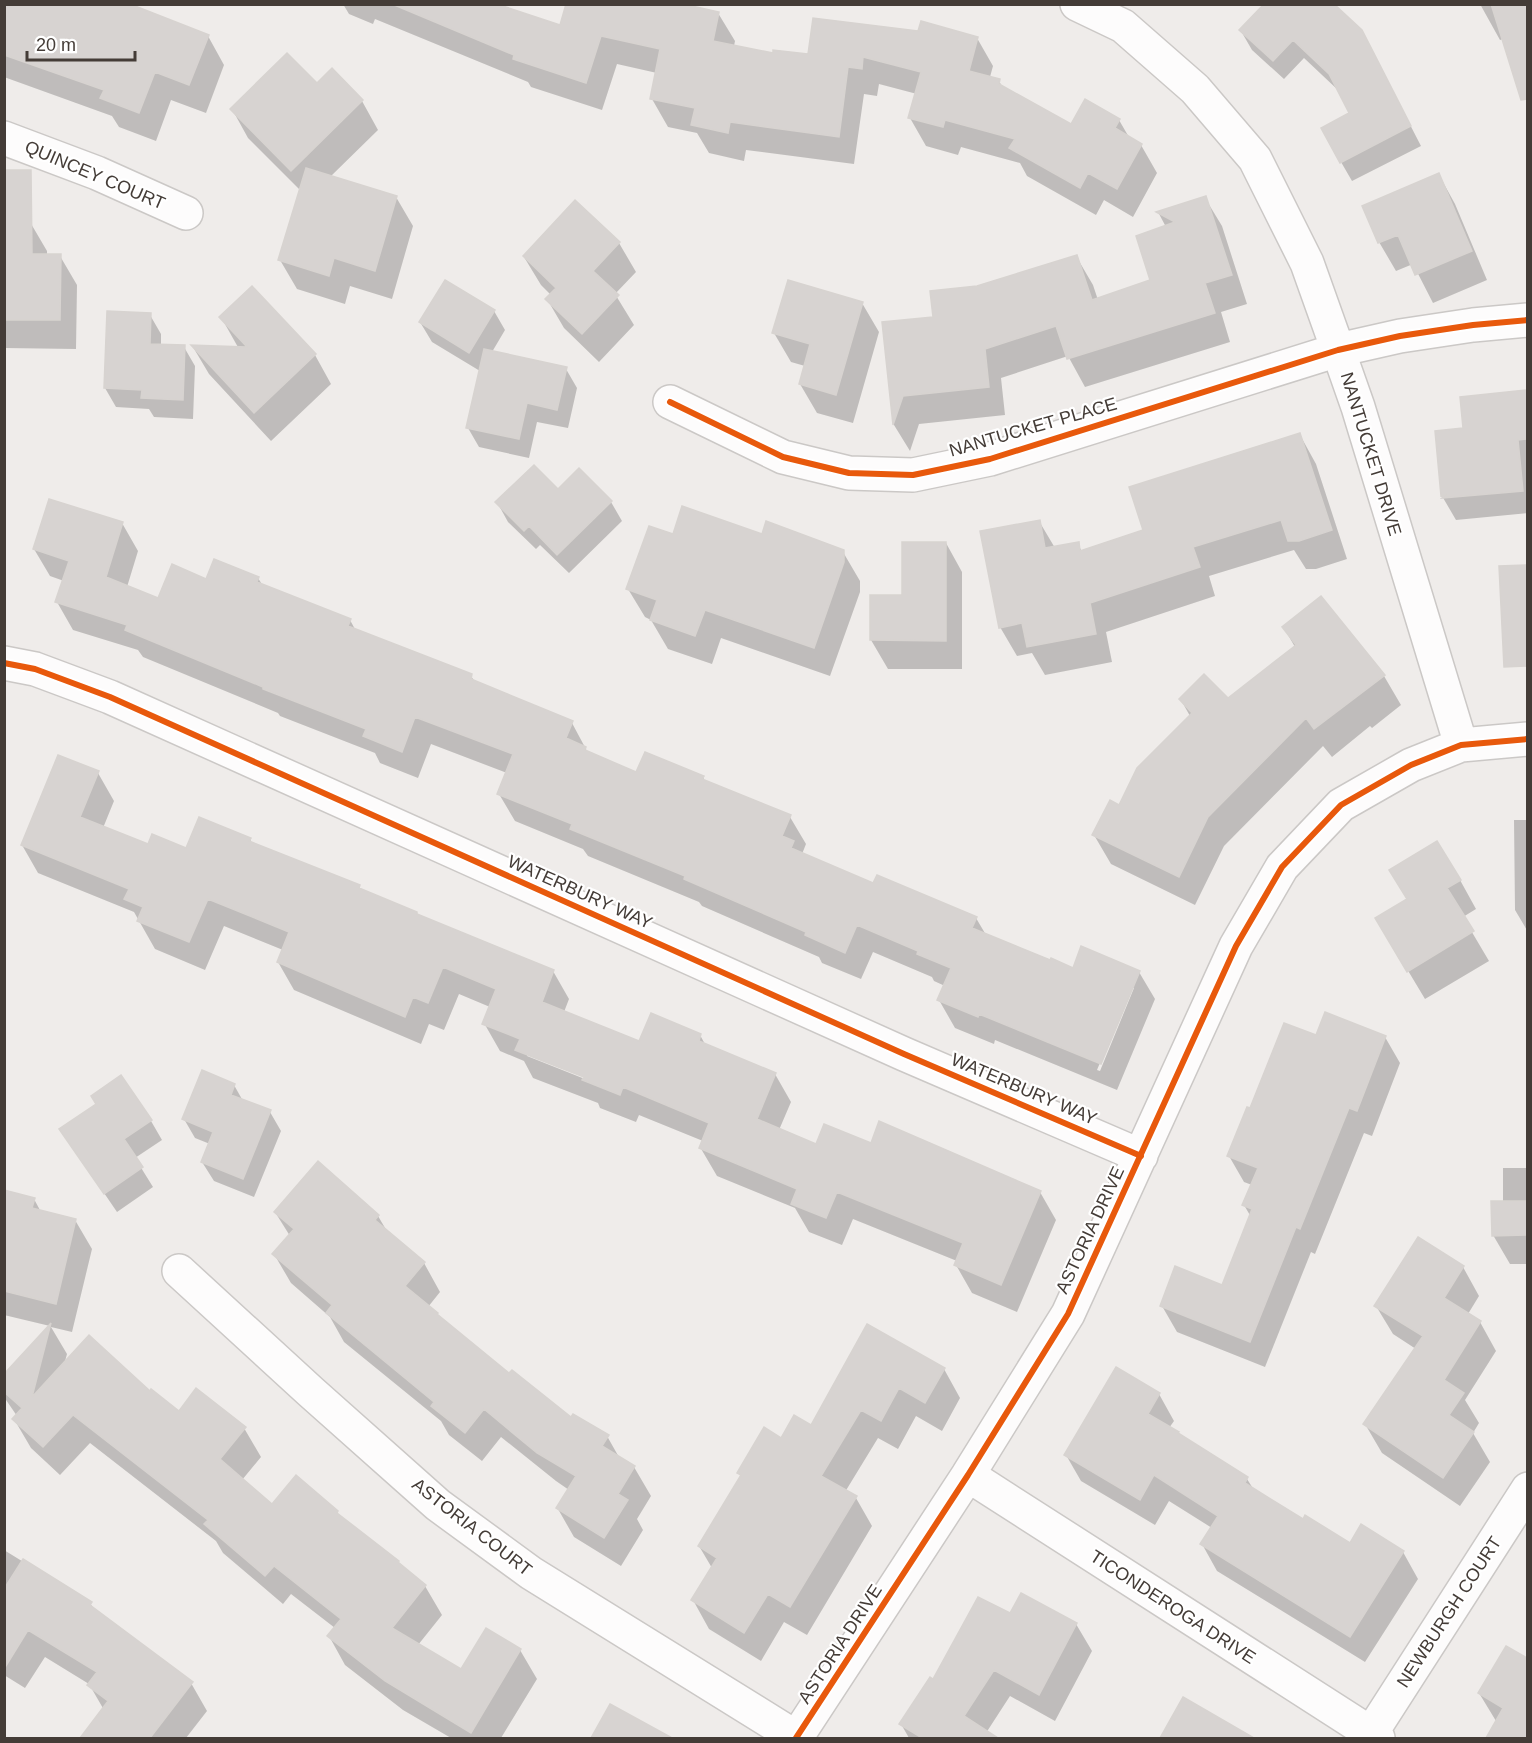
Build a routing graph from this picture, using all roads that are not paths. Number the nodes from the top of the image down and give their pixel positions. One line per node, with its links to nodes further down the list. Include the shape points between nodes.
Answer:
1 (1077, 4): 5 (street, NANTUCKET DRIVE, via 1123,26 1195,89 1255,159 1307,263)
2 (4, 138): 3 (street, QUINCEY COURT, via 97,173)
3 (186, 213)
4 (1527, 320): 5 (street, NANTUCKET PLACE, via 1400,336)
5 (1338, 350): 6 (street, NANTUCKET PLACE, via 990,459 914,475 849,472 783,457); 9 (street, NANTUCKET DRIVE)
6 (670, 402)
7 (4, 663): 10 (street, WATERBURY WAY, via 35,669 110,697 893,1050)
8 (1527, 739): 9 (street, ASTORIA DRIVE)
9 (1461, 745): 10 (street, ASTORIA DRIVE, via 1410,765 1341,805 1282,867 1236,946)
10 (1141, 1156): 12 (street, ASTORIA DRIVE, via 1068,1314)
11 (179, 1271): 15 (street, ASTORIA COURT, via 438,1504 531,1573)
12 (968, 1475): 14 (street, TICONDEROGA DRIVE); 15 (street, ASTORIA DRIVE)
13 (1527, 1489): 14 (street, NEWBURGH COURT)
14 (1372, 1737)
15 (797, 1738)

